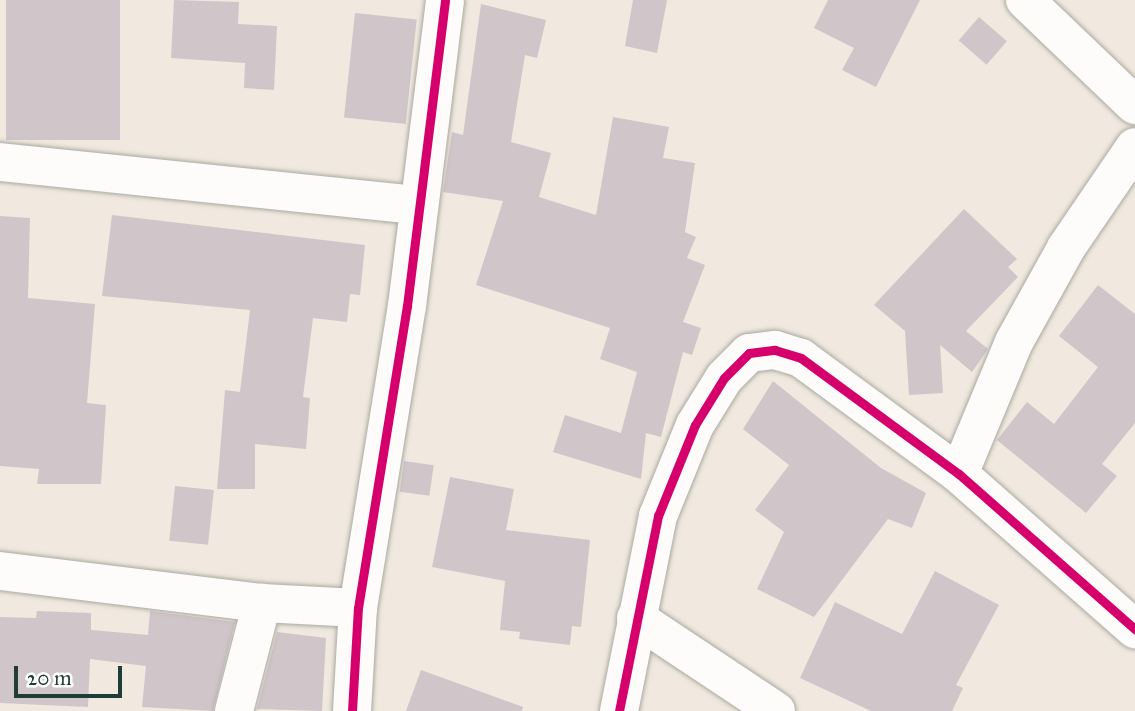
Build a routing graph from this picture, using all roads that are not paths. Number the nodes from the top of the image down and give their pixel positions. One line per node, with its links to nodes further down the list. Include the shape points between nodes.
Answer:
1 (445, 0): 6 (street)
2 (1025, 0): 3 (street)
3 (1135, 105)
4 (1135, 147): 7 (street, via 1066,248 1014,342)
5 (0, 162): 6 (street)
6 (419, 205): 10 (street)
7 (959, 474): 11 (street, via 801,358 775,350 749,353 724,378 695,425 658,516); 12 (street)
8 (0, 571): 9 (street)
9 (262, 603): 10 (street); 13 (street)
10 (358, 608): 14 (street)
11 (636, 618): 15 (street); 16 (street)
12 (1135, 629)
13 (234, 711)
14 (352, 711)
15 (619, 711)
16 (776, 711)

